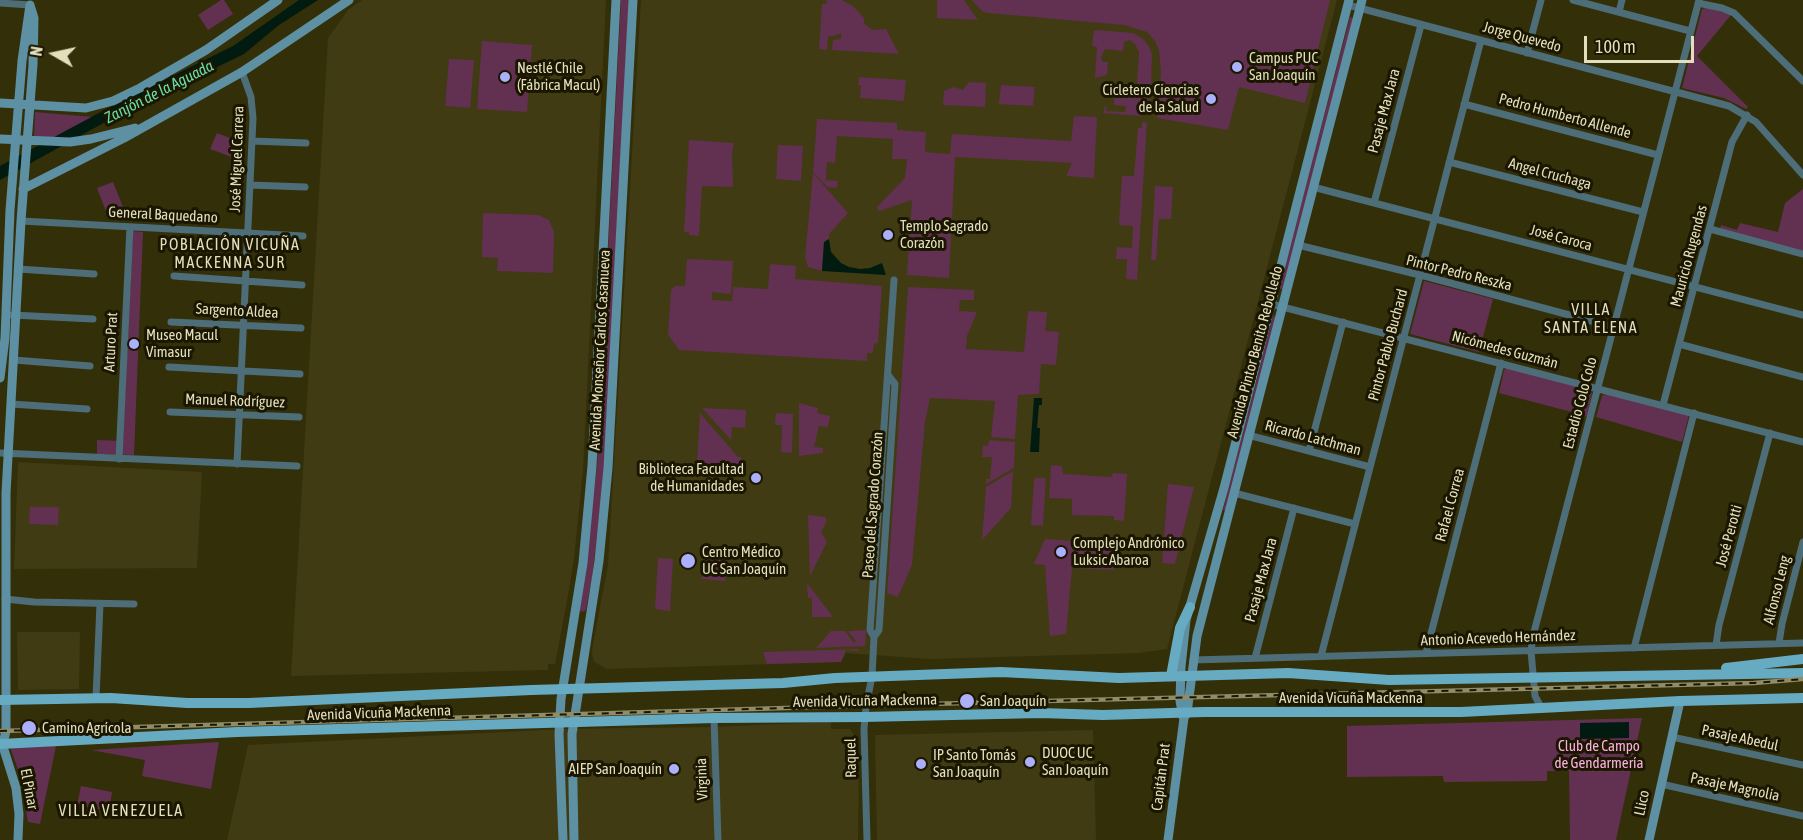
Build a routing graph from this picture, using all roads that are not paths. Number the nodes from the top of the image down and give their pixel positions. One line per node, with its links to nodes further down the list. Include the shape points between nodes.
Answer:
1 (278, 0): 24 (main road, via 206,50 113,101 86,108)
2 (350, 0): 18 (main road)
3 (615, 0): 125 (main road, Avenida Monseñor Carlos Casanueva, via 592,466 583,563)
4 (633, 0): 124 (main road, Avenida Monseñor Carlos Casanueva, via 608,468 599,561)
5 (1541, 0): 17 (street)
6 (1573, 0): 13 (street)
7 (1622, 0): 13 (street)
8 (1349, 2): 12 (street, Jorge Quevedo); 60 (main road, Avenida Pintor Benito Rebolledo)
9 (1698, 2): 15 (street, Estadio Colo Colo); 19 (street, via 1734,13)
10 (0, 3): 11 (street)
11 (30, 3): 22 (main road); 24 (main road, via 34,32)
12 (1361, 4): 14 (street, Jorge Quevedo); 37 (main road, Avenida Pintor Benito Rebolledo)
13 (1618, 12): 15 (street)
14 (1421, 25): 16 (street, Jorge Quevedo); 39 (street, Pasaje Max Jara)
15 (1690, 31): 20 (street, Estadio Colo Colo)
16 (1480, 40): 17 (street, Jorge Quevedo); 23 (street, Pintor Pablo Buchard)
17 (1527, 52): 20 (street, Jorge Quevedo)
18 (242, 72): 26 (main road); 29 (street, José Miguel Carrera, via 253,105)
19 (1803, 81)
20 (1675, 91): 25 (street, Jorge Quevedo, via 1722,103); 32 (street, Estadio Colo Colo)
21 (0, 103): 22 (main road)
22 (18, 104): 24 (main road); 28 (main road)
23 (1464, 104): 32 (street, Pedro Humberto Allende); 33 (street, Pintor Pablo Buchard)
24 (30, 105): 31 (main road)
25 (1747, 116): 34 (street, Jorge Quevedo); 46 (street, Mauricio Rugendas, via 1732,142)
26 (143, 126): 31 (main road, via 91,139); 38 (main road)
27 (0, 139): 28 (main road)
28 (16, 140): 31 (main road); 41 (main road)
29 (252, 141): 30 (street); 35 (street, José Miguel Carrera)
30 (306, 144)
31 (27, 145): 38 (main road)
32 (1658, 155): 42 (street, Estadio Colo Colo)
33 (1449, 162): 42 (street, Angel Cruchaga); 43 (street, Pintor Pablo Buchard)
34 (1803, 175)
35 (250, 185): 36 (street); 47 (street, José Miguel Carrera)
36 (304, 187)
37 (1313, 187): 39 (street, José Caroca); 49 (main road, Avenida Pintor Benito Rebolledo)
38 (23, 189): 44 (main road)
39 (1374, 203): 43 (street, José Caroca)
40 (0, 209): 41 (street)
41 (10, 210): 62 (main road)
42 (1643, 212): 52 (street, Estadio Colo Colo)
43 (1434, 219): 52 (street, José Caroca); 55 (street, Pintor Pablo Buchard)
44 (21, 221): 45 (street, General Baquedano); 51 (main road)
45 (130, 227): 47 (street, General Baquedano); 93 (street, Arturo Prat)
46 (1710, 229): 50 (street); 59 (street, Mauricio Rugendas)
47 (248, 233): 48 (street, General Baquedano); 57 (street, José Miguel Carrera)
48 (303, 236)
49 (1298, 245): 55 (street, Pintor Pedro Reszka); 61 (main road, Avenida Pintor Benito Rebolledo)
50 (1803, 254)
51 (18, 269): 53 (street); 62 (main road)
52 (1629, 270): 59 (street, José Caroca); 68 (street, Estadio Colo Colo)
53 (94, 274)
54 (174, 276): 57 (street)
55 (1419, 276): 68 (street, Pintor Pedro Reszka); 70 (street, Pintor Pablo Buchard)
56 (894, 280): 121 (street, Paseo del Sagrado Corazón, via 888,375 895,384 879,630 874,637)
57 (246, 281): 58 (street); 67 (street, José Miguel Carrera)
58 (302, 285)
59 (1694, 287): 63 (street, José Caroca); 71 (street, Mauricio Rugendas)
60 (1271, 304): 61 (street, Nicómedes Guzmán); 103 (main road, Avenida Pintor Benito Rebolledo)
61 (1282, 306): 66 (street, Nicómedes Guzmán); 89 (main road, Avenida Pintor Benito Rebolledo)
62 (11, 315): 64 (street); 72 (main road); 79 (main road)
63 (1803, 315)
64 (93, 319)
65 (171, 321): 67 (street, Sargento Aldea)
66 (1343, 322): 70 (street, Nicómedes Guzmán); 91 (street)
67 (244, 326): 69 (street, Sargento Aldea); 76 (street, José Miguel Carrera)
68 (1614, 327): 80 (street, Estadio Colo Colo)
69 (301, 328)
70 (1403, 338): 73 (street, Nicómedes Guzmán); 96 (street, Pintor Pablo Buchard)
71 (1679, 344): 78 (street); 82 (street, Mauricio Rugendas)
72 (14, 360): 74 (street); 81 (main road)
73 (1502, 363): 80 (street, Nicómedes Guzmán); 114 (street, Rafael Correa)
74 (90, 366)
75 (169, 367): 76 (street)
76 (242, 371): 77 (street); 86 (street, José Miguel Carrera)
77 (300, 374)
78 (1803, 377)
79 (0, 378)
80 (1598, 388): 82 (street, Nicómedes Guzmán); 113 (street, Estadio Colo Colo)
81 (11, 404): 83 (street); 92 (main road)
82 (1664, 405): 85 (street, Nicómedes Guzmán)
83 (87, 410)
84 (170, 412): 86 (street, Manuel Rodríguez)
85 (1694, 413): 88 (street, Nicómedes Guzmán); 112 (street)
86 (239, 415): 87 (street, Manuel Rodríguez); 94 (street, José Miguel Carrera)
87 (298, 417)
88 (1770, 433): 90 (street, Nicómedes Guzmán); 111 (street, José Perotti)
89 (1248, 435): 91 (street, Ricardo Latchman); 99 (main road, Avenida Pintor Benito Rebolledo)
90 (1803, 442)
91 (1309, 451): 96 (street, Ricardo Latchman)
92 (5, 453): 93 (street); 98 (main road)
93 (119, 459): 94 (street)
94 (237, 464): 95 (street)
95 (297, 466)
96 (1370, 467): 101 (street, Pintor Pablo Buchard)
97 (0, 482): 98 (main road)
98 (6, 493): 105 (main road)
99 (1234, 493): 100 (street); 104 (main road, Avenida Pintor Benito Rebolledo)
100 (1294, 508): 101 (street); 116 (street, Pasaje Max Jara)
101 (1355, 524): 115 (street, Pintor Pablo Buchard)
102 (1803, 542): 109 (street, Alfonso Leng)
103 (1195, 590): 104 (main road); 108 (main road, Avenida Pintor Benito Rebolledo)
104 (1208, 593): 118 (main road, Avenida Pintor Benito Rebolledo)
105 (2, 598): 106 (street); 128 (main road)
106 (100, 604): 107 (street); 126 (street)
107 (134, 604)
108 (1190, 607): 122 (main road, via 1180,628)
109 (1779, 643): 110 (street, Antonio Acevedo Hernández); 111 (street, Antonio Acevedo Hernández)
110 (1803, 643)
111 (1716, 645): 112 (street, Antonio Acevedo Hernández)
112 (1634, 648): 113 (street, Antonio Acevedo Hernández)
113 (1531, 651): 114 (street, Antonio Acevedo Hernández); 123 (street, Estadio Colo Colo)
114 (1426, 653): 115 (street, Antonio Acevedo Hernández)
115 (1321, 656): 116 (street, Antonio Acevedo Hernández)
116 (1255, 658): 118 (street, Antonio Acevedo Hernández)
117 (1803, 659): 120 (main road, Avenida Vicuña Mackenna)
118 (1193, 660): 122 (main road, Avenida Pintor Benito Rebolledo)
119 (1803, 673): 120 (main road, Avenida Vicuña Mackenna)
120 (1629, 675): 123 (main road, Avenida Vicuña Mackenna)
121 (872, 676): 122 (main road, Avenida Vicuña Mackenna, via 1008,672 1100,678); 124 (main road, Avenida Vicuña Mackenna, via 783,683); 132 (street, Raquel)
122 (1181, 676): 123 (main road, Avenida Vicuña Mackenna, via 1300,673 1389,680); 131 (main road, Avenida Pintor Benito Rebolledo)
123 (1533, 677): 130 (street, Estadio Colo Colo, via 1535,696)
124 (579, 688): 125 (main road, Avenida Vicuña Mackenna); 135 (main road, Avenida Monseñor Carlos Casanueva)
125 (561, 694): 126 (main road, Avenida Vicuña Mackenna, via 249,703); 134 (main road, Avenida Monseñor Carlos Casanueva)
126 (96, 698): 128 (main road, Avenida Vicuña Mackenna)
127 (1803, 698): 129 (main road, Avenida Vicuña Mackenna)
128 (3, 700): 137 (main road, via 6,731)
129 (1680, 701): 130 (main road, Avenida Vicuña Mackenna); 136 (main road, Llico)
130 (1542, 709): 131 (main road, Avenida Vicuña Mackenna)
131 (1184, 714): 132 (main road, Avenida Vicuña Mackenna, via 1041,712); 146 (main road, Capitán Prat)
132 (864, 717): 133 (main road, Avenida Vicuña Mackenna); 145 (street, Raquel)
133 (714, 718): 135 (main road, Avenida Vicuña Mackenna); 144 (street, Virginia)
134 (560, 723): 135 (main road, Avenida Vicuña Mackenna); 137 (main road, Avenida Vicuña Mackenna); 142 (main road, Avenida Monseñor Carlos Casanueva)
135 (573, 723): 143 (main road, Avenida Monseñor Carlos Casanueva)
136 (1672, 737): 138 (street, Pasaje Abedul); 139 (main road, Llico)
137 (1, 741): 141 (main road, El Pinar, via 17,797)
138 (1803, 765)
139 (1661, 784): 140 (street, Pasaje Magnolia); 147 (main road, Llico)
140 (1803, 816)
141 (18, 840)
142 (563, 840)
143 (574, 840)
144 (718, 840)
145 (867, 840)
146 (1168, 840)
147 (1649, 840)

